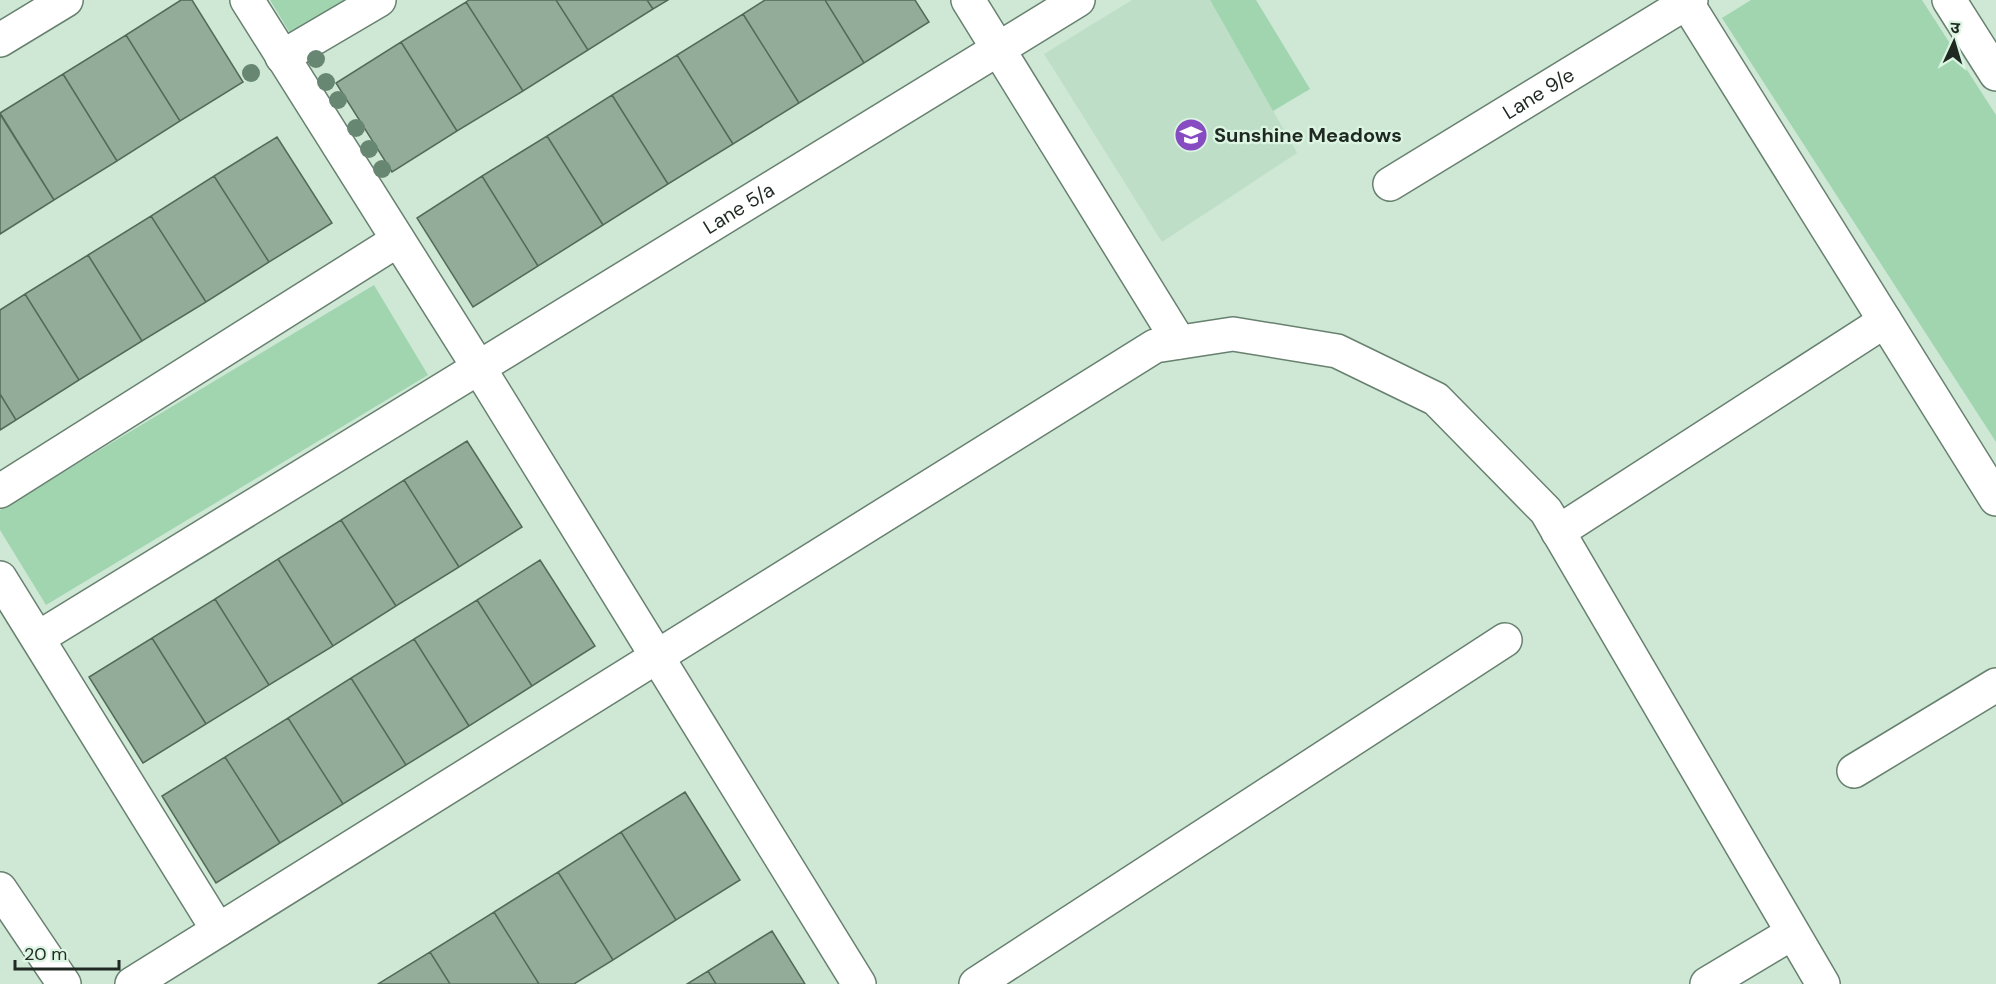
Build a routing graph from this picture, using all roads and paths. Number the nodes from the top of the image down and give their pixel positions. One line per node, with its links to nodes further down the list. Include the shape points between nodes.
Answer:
1 (66, 0): 8 (street)
2 (247, 0): 10 (street)
3 (379, 0): 10 (street)
4 (968, 0): 9 (street)
5 (1078, 0): 9 (street, Lane 5/a)
6 (1949, 0): 11 (street)
7 (1688, 1): 12 (street, Lane 9/e); 14 (street)
8 (0, 40)
9 (998, 49): 15 (street); 16 (street, Lane 5/a)
10 (282, 57): 13 (street)
11 (1996, 74)
12 (1390, 184)
13 (398, 240): 16 (street); 17 (street)
14 (1885, 321): 18 (street); 19 (street)
15 (1179, 342): 19 (street, via 1233,334 1337,351 1436,399 1546,511); 23 (street, via 1155,346)
16 (479, 368): 21 (street, Lane 5/a); 23 (street)
17 (0, 491)
18 (1996, 499)
19 (1558, 532): 28 (street)
20 (0, 578): 21 (street)
21 (38, 638): 27 (street)
22 (1505, 640): 32 (street)
23 (656, 657): 27 (street); 31 (street)
24 (1996, 685): 25 (street)
25 (1854, 771)
26 (0, 889): 30 (street)
27 (218, 930): 29 (street)
28 (1792, 933): 33 (street); 34 (street)
29 (144, 981)
30 (64, 984)
31 (859, 984)
32 (976, 984)
33 (1707, 984)
34 (1823, 984)

